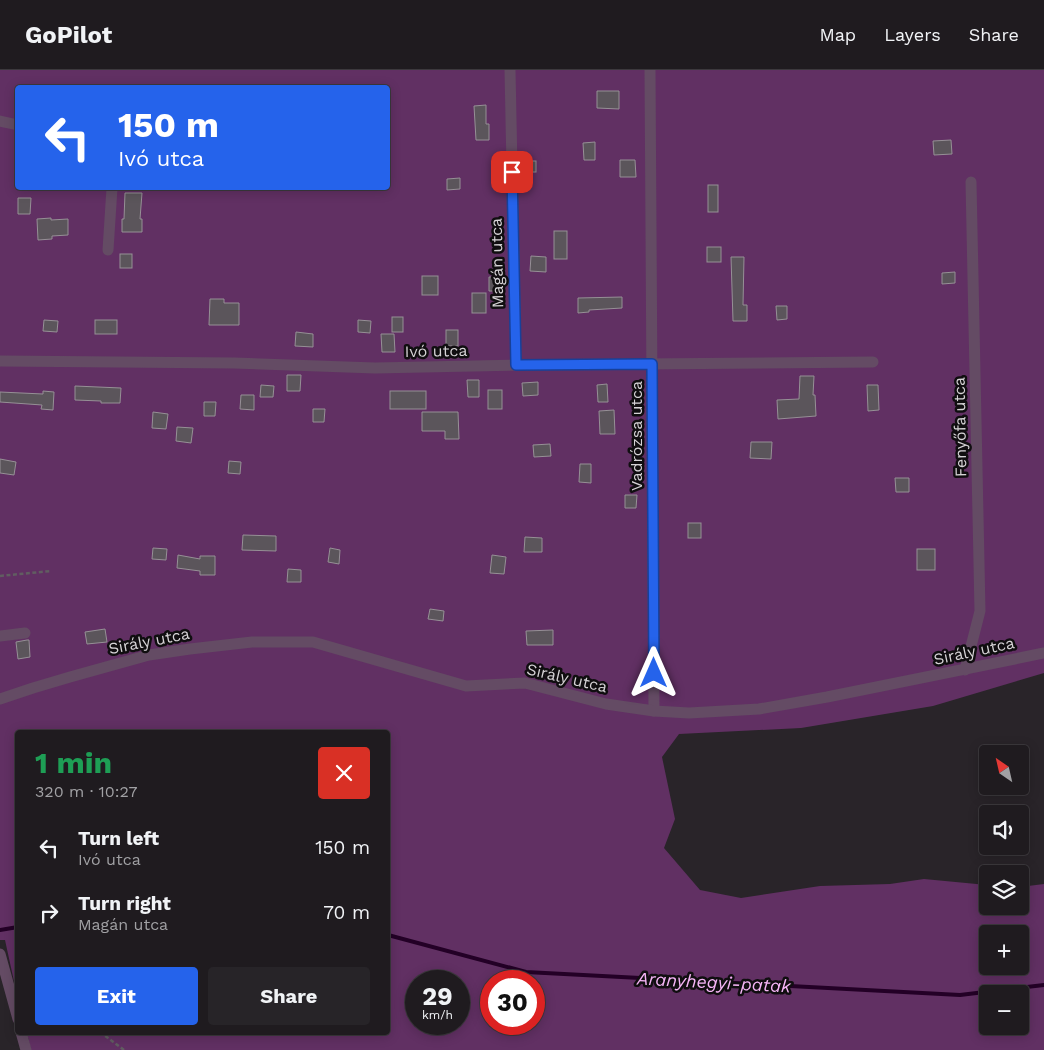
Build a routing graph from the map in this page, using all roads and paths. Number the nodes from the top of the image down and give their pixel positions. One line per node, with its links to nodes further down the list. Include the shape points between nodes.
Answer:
1 (510, 70): 11 (street, Magán utca)
2 (650, 70): 10 (street, Vadrózsa utca)
3 (0, 121): 4 (street)
4 (15, 124)
5 (971, 182): 17 (street, Fenyőfa utca, via 980,611)
6 (112, 190): 7 (street)
7 (108, 250)
8 (0, 361): 11 (street, Ivó utca, via 375,368)
9 (873, 362): 10 (street, Ivó utca)
10 (652, 364): 11 (street, Ivó utca); 19 (street, Vadrózsa utca)
11 (516, 365)
12 (50, 570): 13 (path)
13 (0, 576)
14 (25, 633): 15 (street)
15 (0, 636)
16 (1044, 653): 17 (street, Sirály utca)
17 (965, 670): 19 (street, Sirály utca, via 759,710)
18 (0, 699): 19 (street, Sirály utca, via 149,655 252,642 312,642 466,686 525,683 606,704)
19 (654, 711)
20 (0, 954): 21 (street)
21 (15, 1008)
22 (22, 1035): 24 (street)
23 (104, 1035): 25 (path)
24 (26, 1050)
25 (124, 1050)

